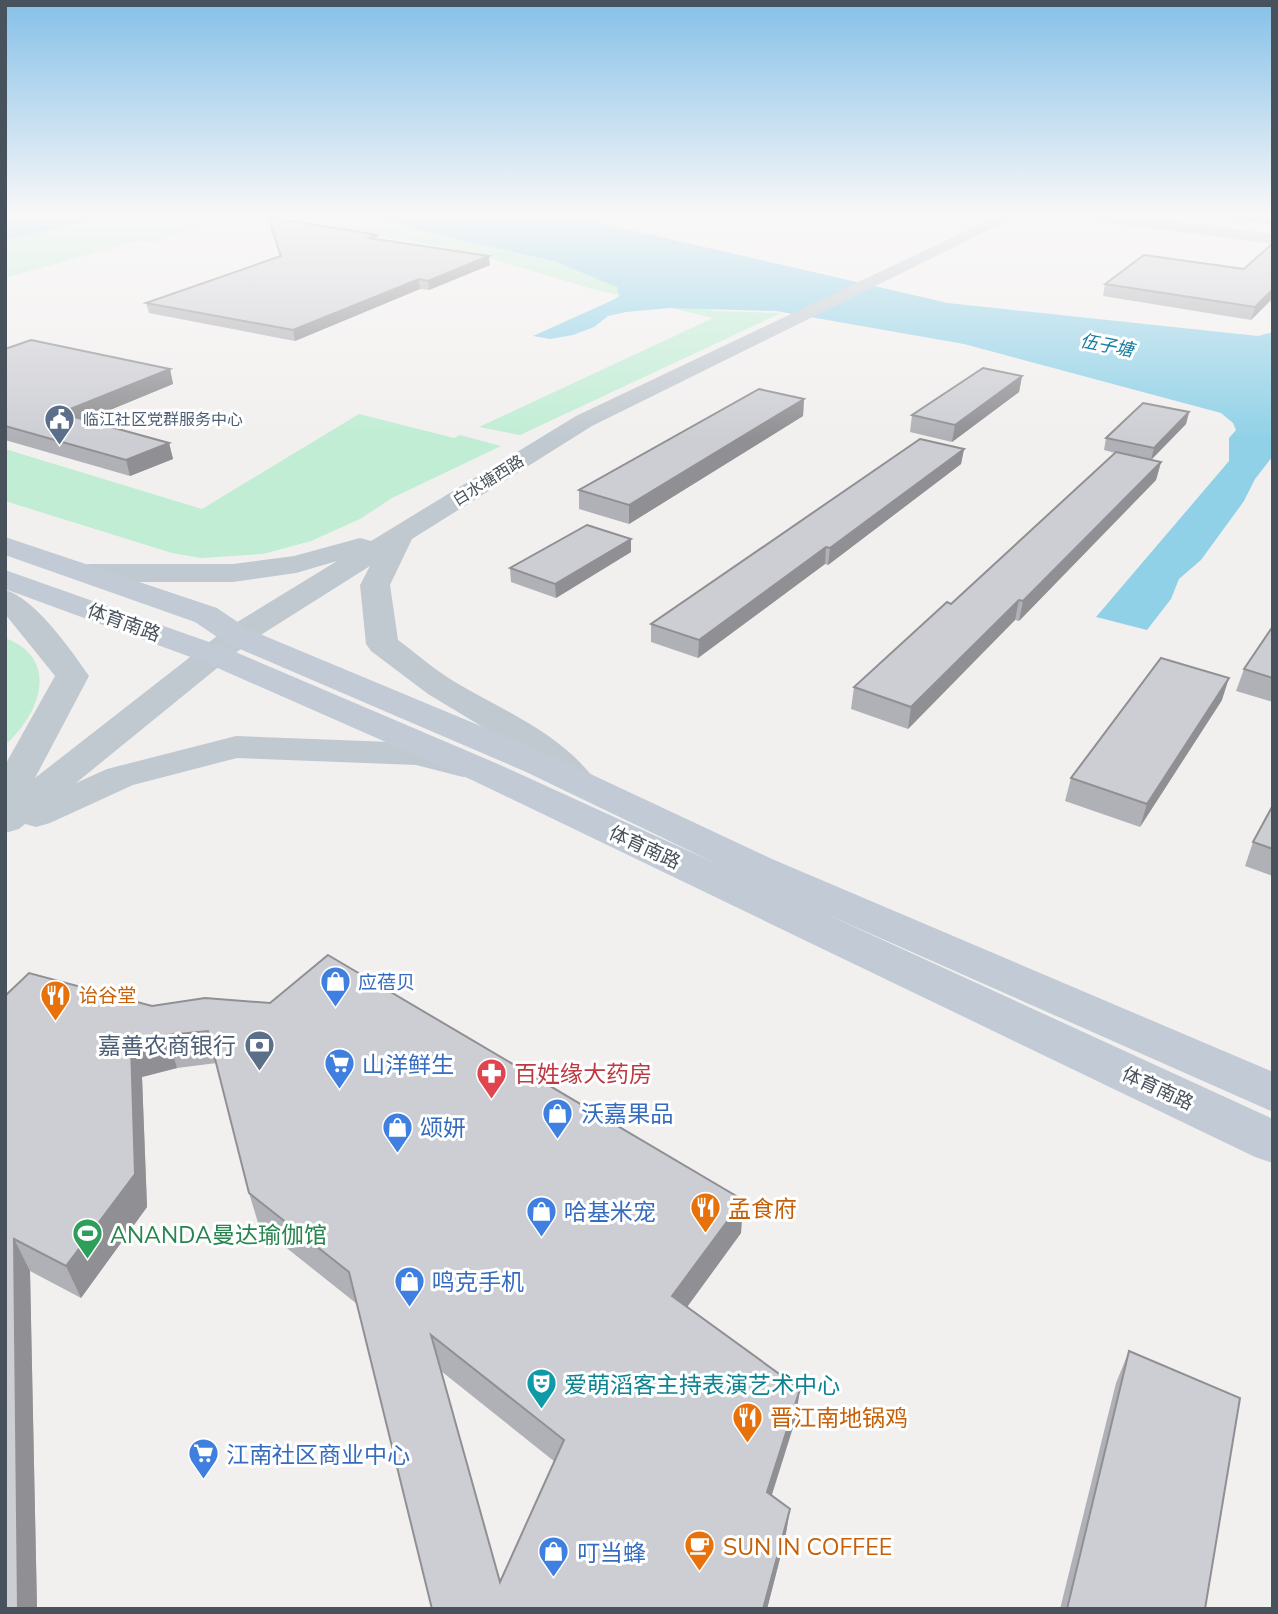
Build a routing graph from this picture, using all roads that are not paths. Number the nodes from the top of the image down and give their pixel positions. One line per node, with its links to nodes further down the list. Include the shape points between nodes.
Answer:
1 (857, 288): 2 (street, 白水塘西路, via 584,421)
2 (400, 536): 4 (street, via 296,564 233,573); 7 (street, 白水塘西路); 9 (street, via 376,585 382,644 440,687 537,744)
3 (5, 545): 4 (main road, 体育南路)
4 (89, 573): 7 (main road, 体育南路, via 206,615)
5 (5, 579): 7 (main road, 体育南路)
6 (5, 599): 10 (street, via 72,676)
7 (226, 645): 8 (main road, 体育南路); 9 (main road, 体育南路); 11 (street, 白水塘西路)
8 (485, 772): 12 (street, via 417,754 236,747 120,777); 14 (main road, 体育南路)
9 (578, 783): 13 (main road, 体育南路, via 758,868)
10 (5, 799)
11 (5, 821)
12 (5, 828)
13 (1273, 1093)
14 (1273, 1142)

